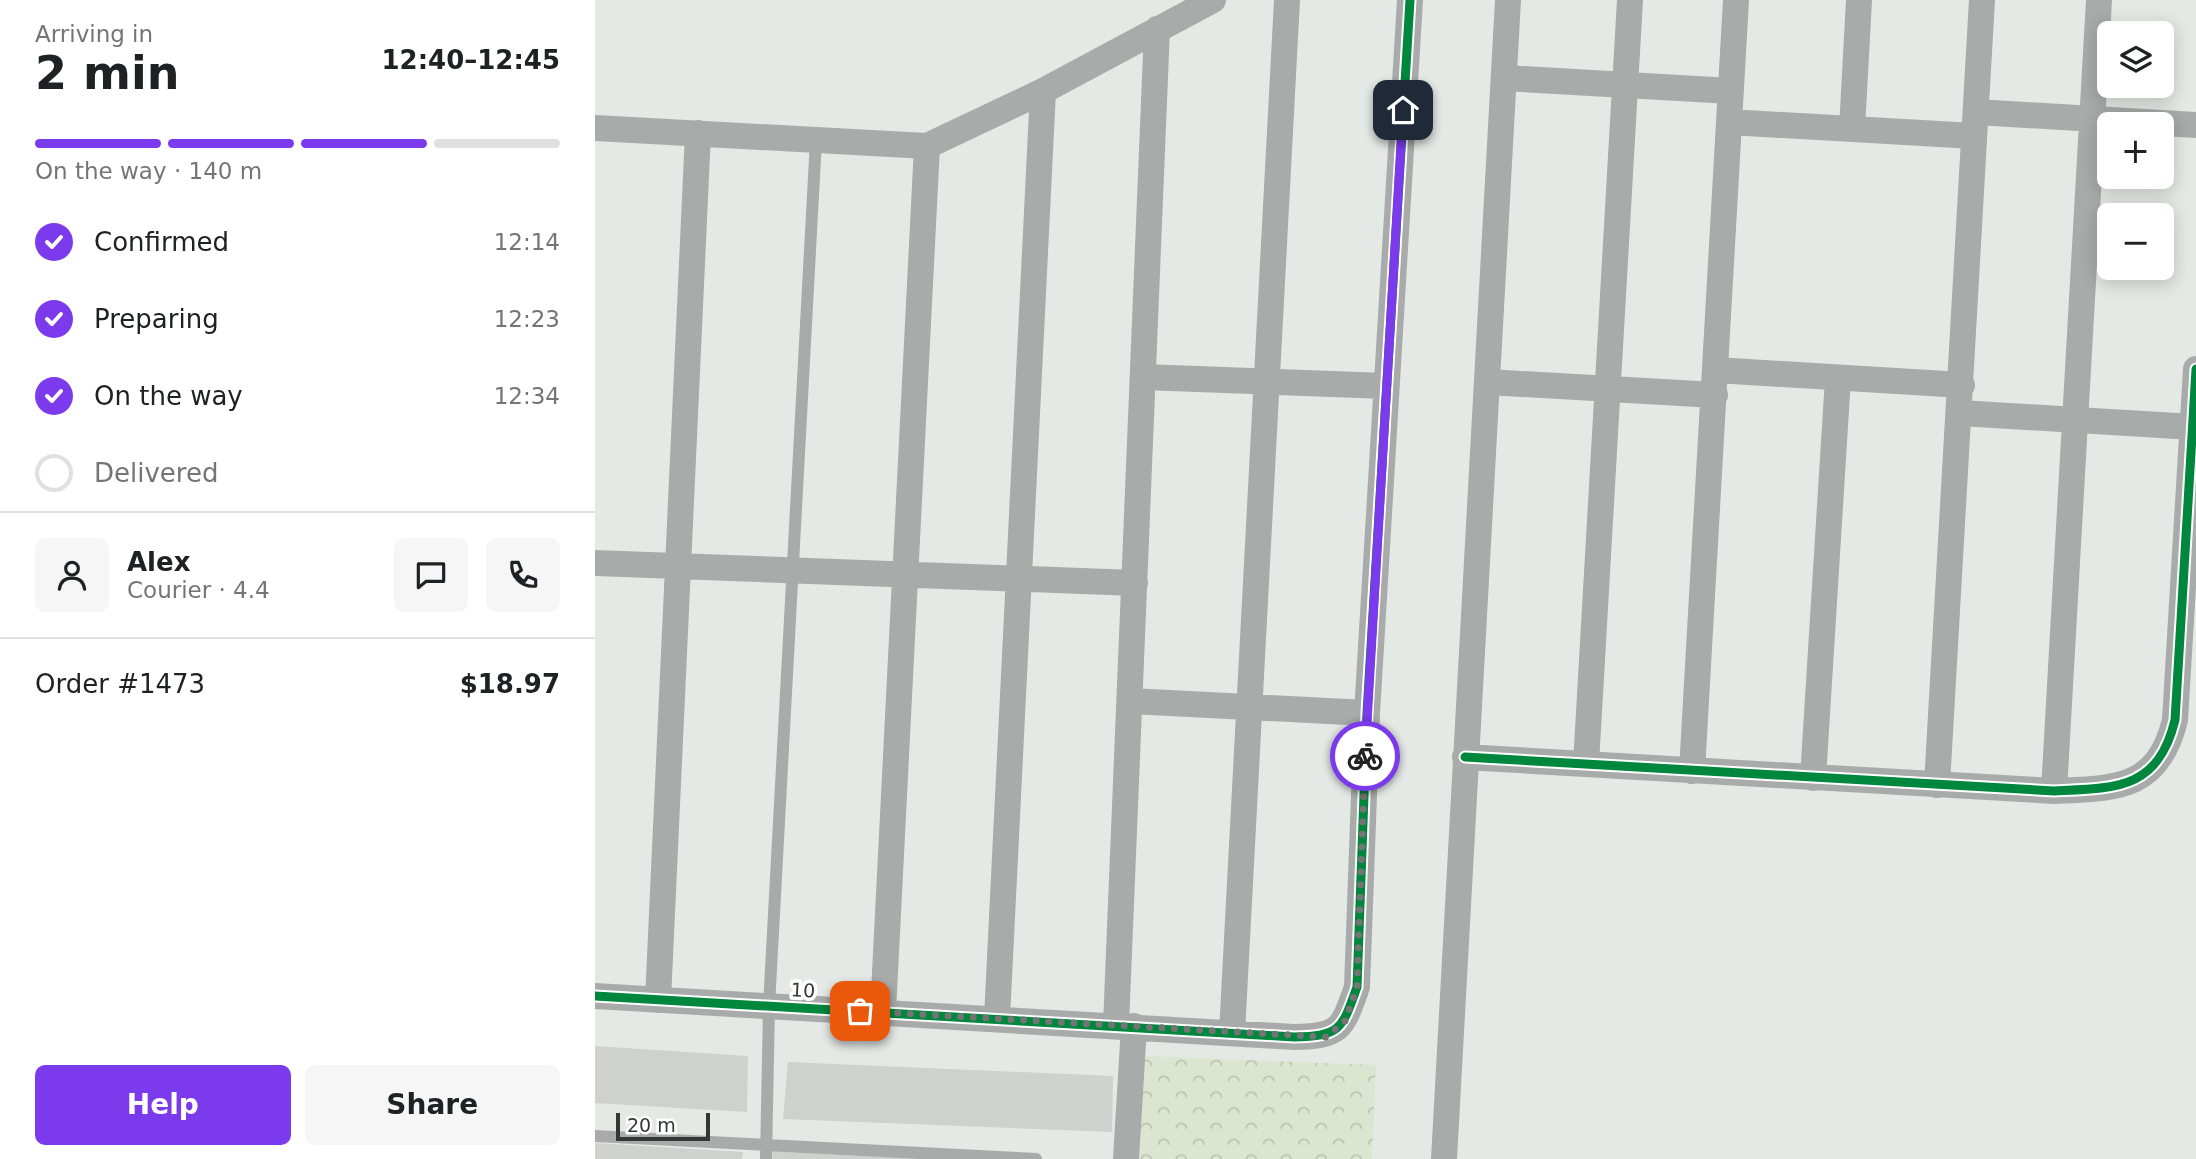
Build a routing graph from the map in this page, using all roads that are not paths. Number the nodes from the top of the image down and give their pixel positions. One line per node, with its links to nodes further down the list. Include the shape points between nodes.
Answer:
1 (1213, 0): 10 (street)
2 (1287, 0): 28 (street)
3 (1410, 0): 31 (street, 10)
4 (1508, 0): 11 (street)
5 (1630, 0): 12 (street)
6 (1736, 0): 14 (street)
7 (1859, 0): 20 (street)
8 (1982, 0): 17 (street)
9 (2099, 0): 15 (street)
10 (1157, 29): 13 (street); 25 (street)
11 (1504, 78): 12 (street); 27 (street)
12 (1625, 85): 14 (street); 32 (street)
13 (1043, 91): 23 (street); 40 (street)
14 (1731, 91): 16 (street)
15 (2093, 119): 17 (street); 18 (street); 34 (street)
16 (1729, 122): 20 (street); 29 (street)
17 (1975, 124): 20 (street); 30 (street)
18 (2196, 125)
19 (595, 128): 21 (street)
20 (1852, 129)
21 (698, 133): 22 (street); 37 (street)
22 (816, 140): 23 (street); 38 (lane)
23 (927, 146): 39 (street)
24 (2196, 369): 35 (street)
25 (1143, 377): 28 (street); 41 (street)
26 (1837, 378): 29 (street); 30 (street); 48 (street)
27 (1488, 382): 32 (street); 45 (street)
28 (1266, 383): 31 (street); 43 (street)
29 (1716, 383): 32 (street); 47 (street)
30 (1962, 385): 33 (street)
31 (1386, 386): 44 (street, 10)
32 (1609, 389): 46 (street)
33 (1959, 413): 34 (street); 49 (street)
34 (2077, 420): 35 (street); 50 (street)
35 (2193, 427): 50 (street, via 2175,720 2169,745 2157,764 2136,779 2102,789)
36 (595, 563): 37 (street)
37 (678, 565): 38 (street); 52 (street)
38 (792, 569): 39 (street); 53 (lane)
39 (906, 572): 40 (street); 54 (street)
40 (1019, 577): 41 (street); 55 (street)
41 (1135, 583): 42 (street)
42 (1130, 701): 43 (street); 56 (street)
43 (1249, 708): 44 (street); 57 (street)
44 (1367, 713): 57 (street, 10, via 1357,987 1345,1021 1326,1037)
45 (1465, 757): 46 (street); 63 (street)
46 (1586, 764): 47 (street)
47 (1692, 771): 48 (street)
48 (1813, 778): 49 (street)
49 (1937, 785): 50 (street)
50 (2054, 792)
51 (595, 996): 52 (street, 10)
52 (658, 1000): 53 (street, 10)
53 (769, 1006): 54 (street, 10); 59 (lane)
54 (883, 1012): 55 (street, 10)
55 (997, 1018): 56 (street, 10)
56 (1125, 1026): 57 (street, 10); 62 (street)
57 (1233, 1033)
58 (595, 1136): 59 (lane)
59 (767, 1145): 60 (lane); 61 (lane)
60 (766, 1159)
61 (1035, 1159)
62 (1126, 1159)
63 (1444, 1159)

